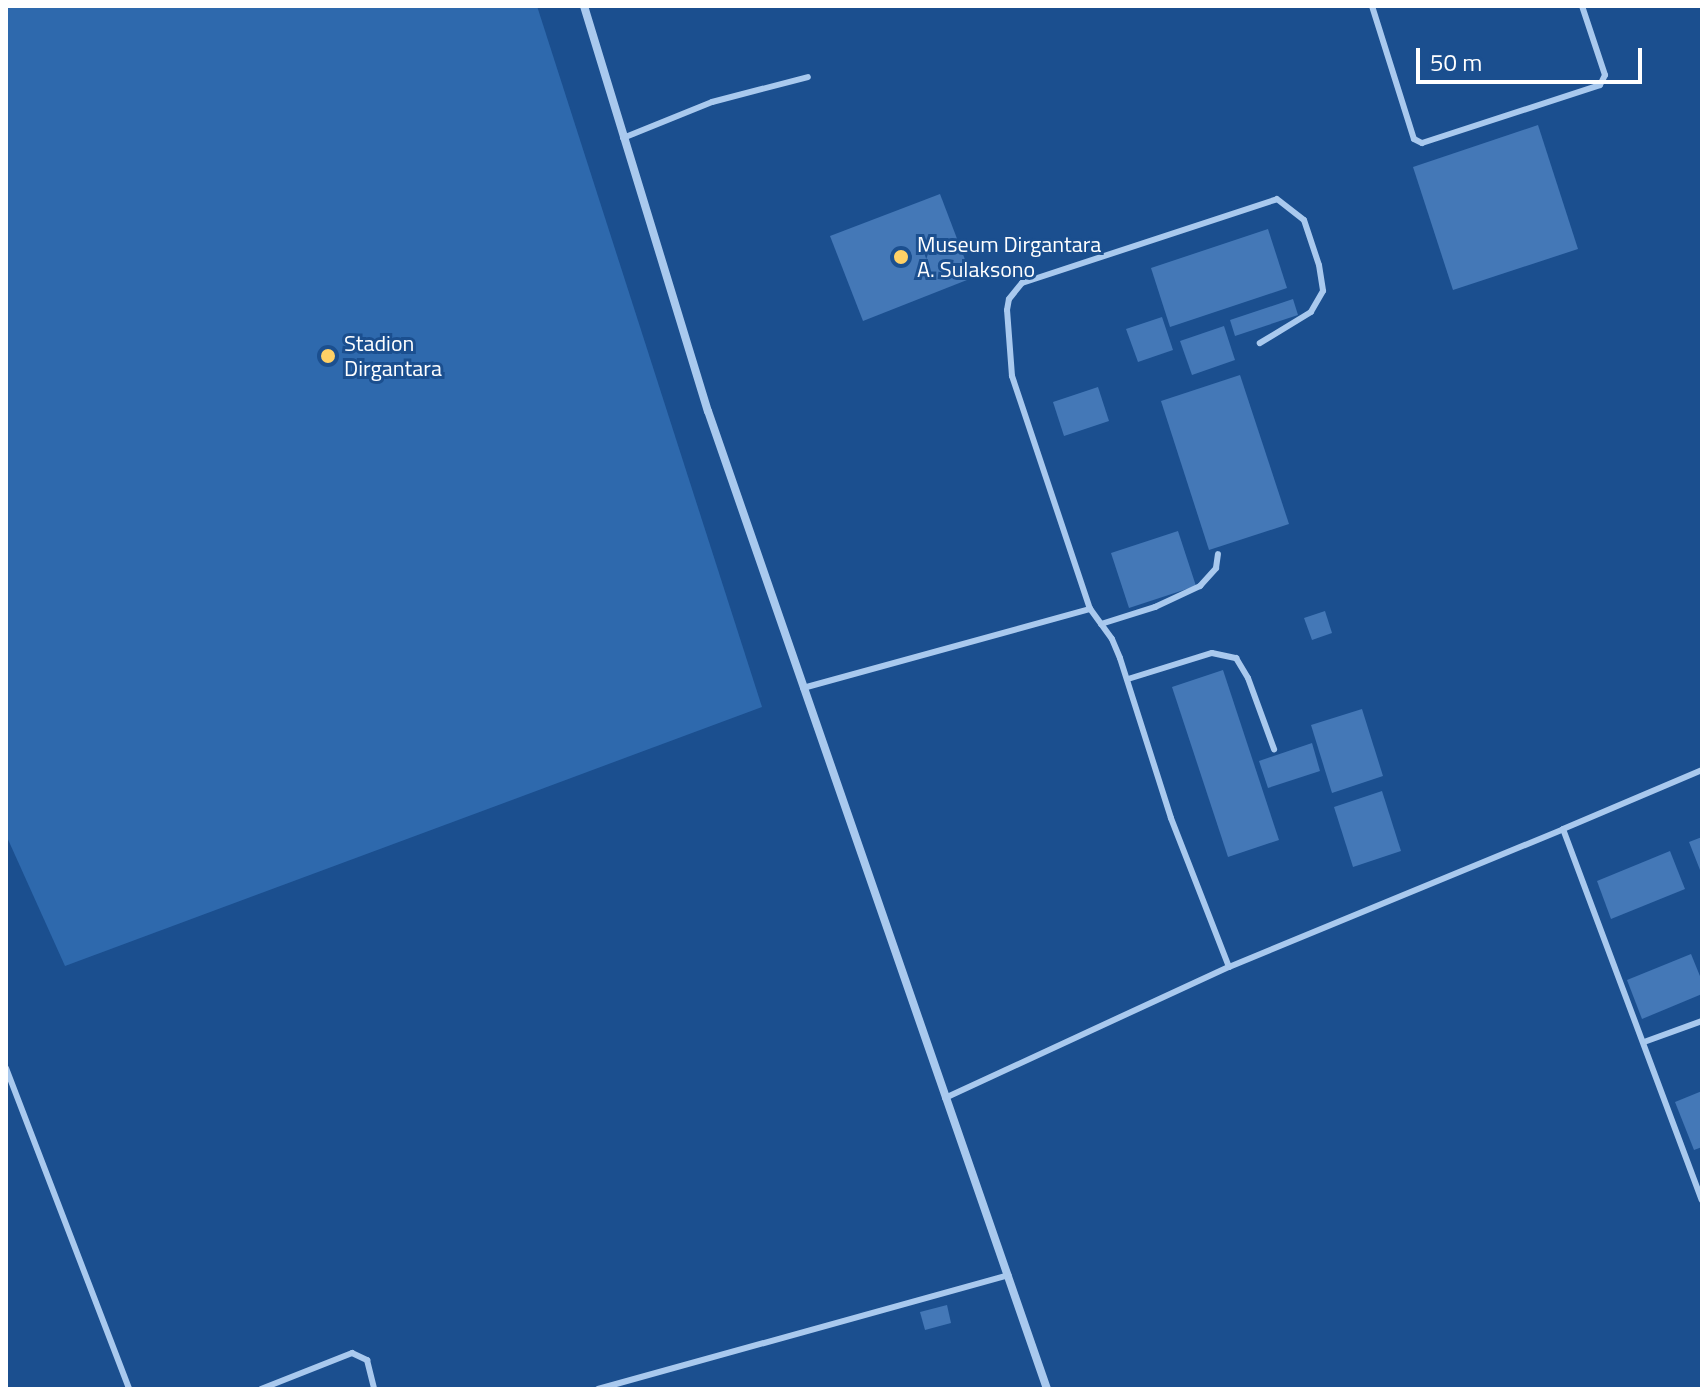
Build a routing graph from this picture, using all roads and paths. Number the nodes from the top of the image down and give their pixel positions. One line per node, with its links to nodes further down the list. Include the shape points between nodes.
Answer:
1 (584, 6): 5 (street)
2 (1372, 6): 3 (lane, via 1414,139 1427,143 1600,85 1605,75)
3 (1582, 6)
4 (808, 77): 5 (lane, via 712,102)
5 (623, 138): 11 (street, via 708,411)
6 (1260, 343): 8 (lane, via 1311,312 1323,291 1304,220 1277,199 1022,283 1014,291 1007,310 1012,376)
7 (1218, 554): 9 (lane, via 1216,568 1200,586)
8 (1090, 609): 9 (lane); 11 (lane)
9 (1101, 624): 10 (lane)
10 (1128, 679): 12 (lane, via 1212,653 1236,658); 15 (lane, via 1171,818)
11 (803, 688): 19 (street)
12 (1274, 749)
13 (1702, 770): 14 (lane)
14 (1563, 829): 15 (lane); 17 (lane)
15 (1229, 967): 19 (lane)
16 (1702, 1021): 17 (lane)
17 (1644, 1042): 20 (lane)
18 (6, 1068): 22 (lane)
19 (945, 1098): 21 (street)
20 (1702, 1200)
21 (1008, 1275): 25 (lane); 26 (street)
22 (129, 1389)
23 (261, 1389): 24 (lane, via 352,1353 367,1360)
24 (374, 1389)
25 (598, 1389)
26 (1047, 1389)

